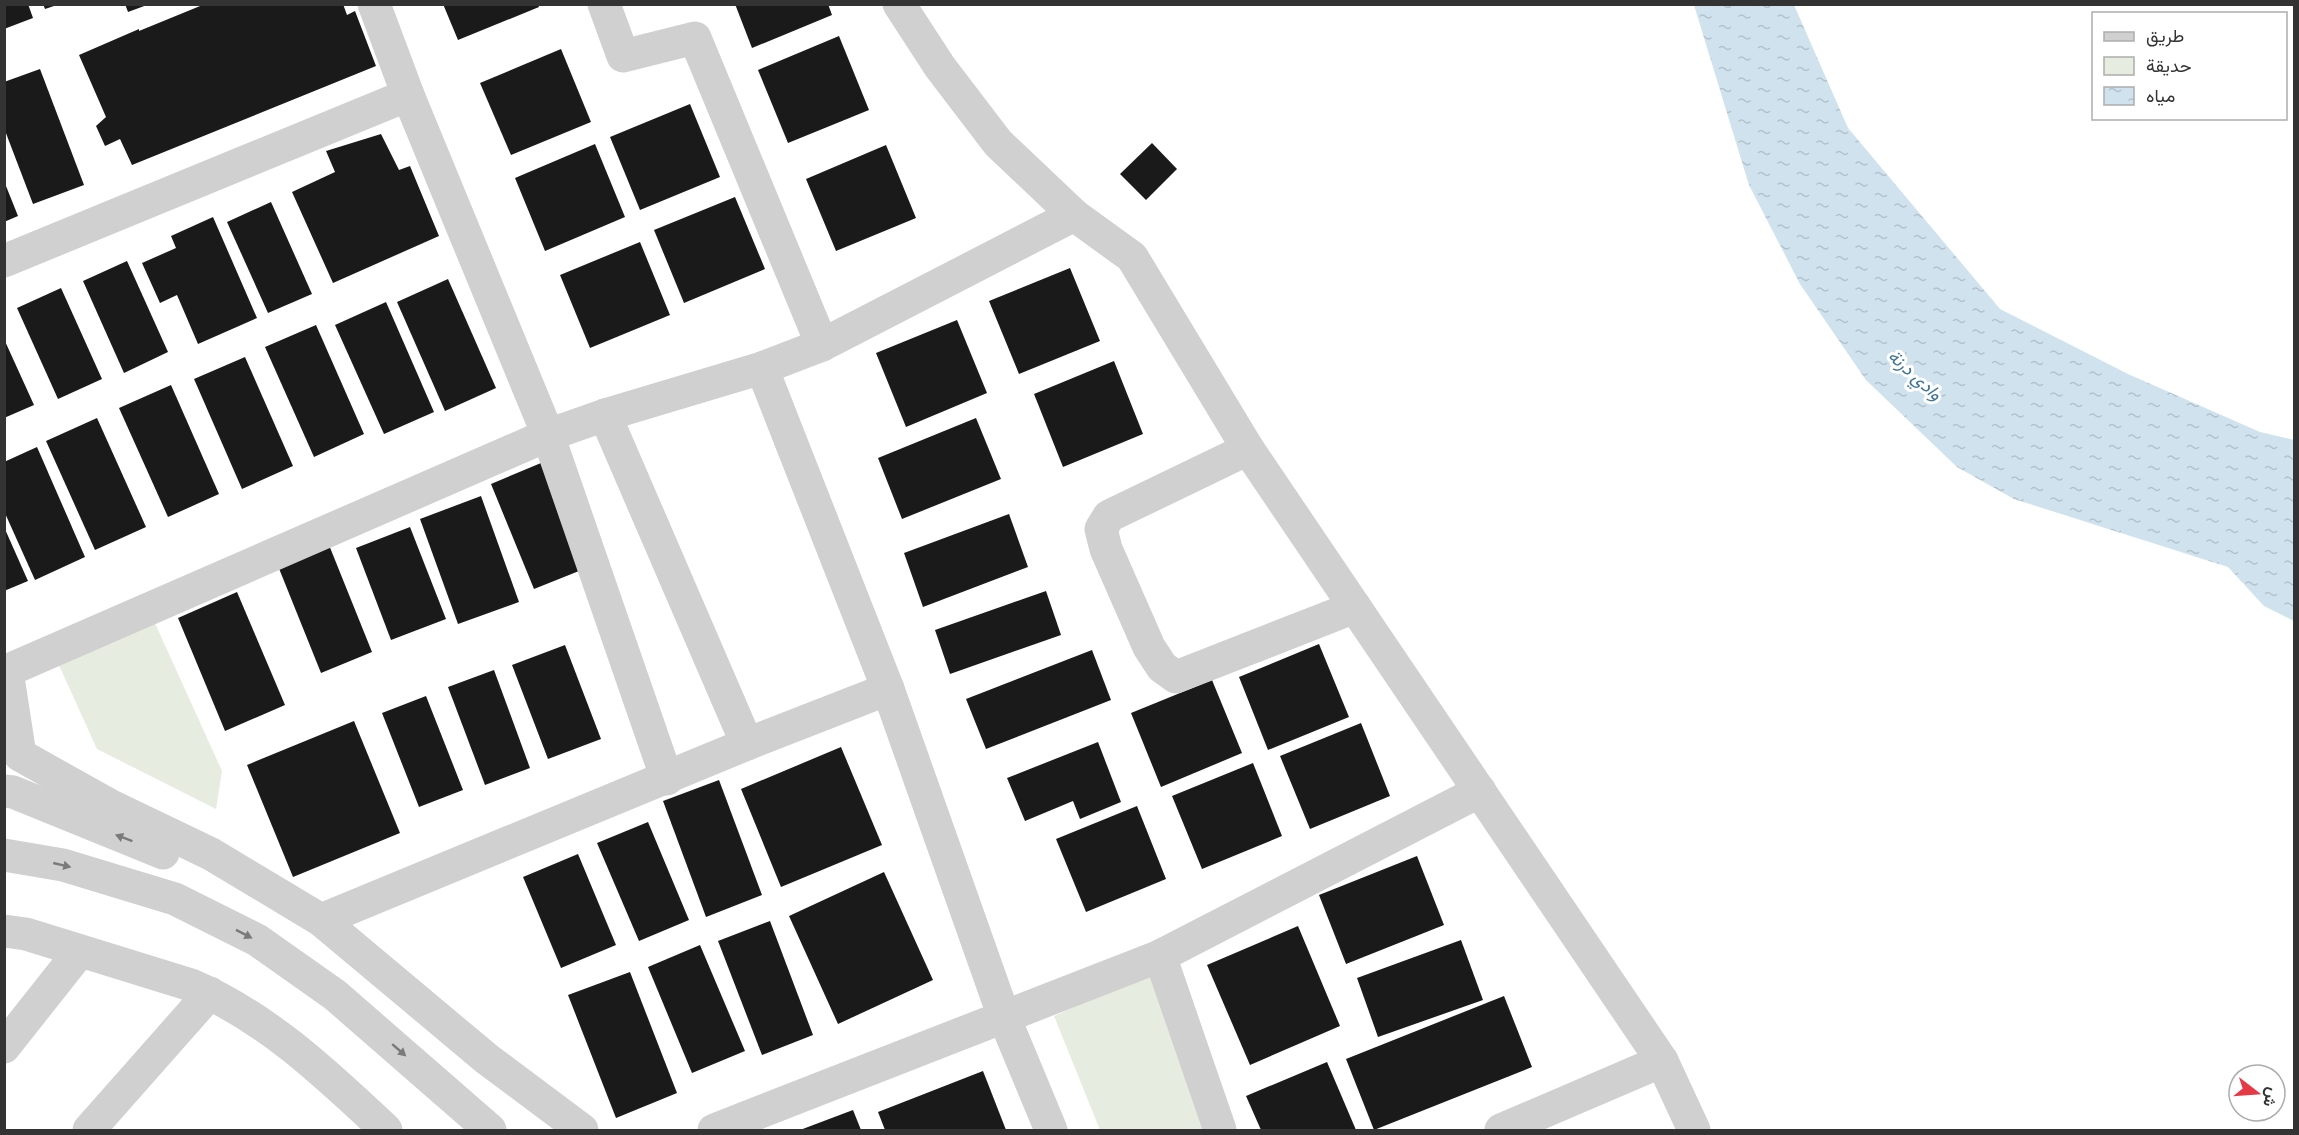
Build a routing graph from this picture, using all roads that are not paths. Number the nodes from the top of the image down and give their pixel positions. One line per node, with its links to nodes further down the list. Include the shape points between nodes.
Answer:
1 (374, 4): 4 (street)
2 (604, 4): 7 (street, via 623,56 695,38)
3 (899, 4): 5 (street, via 940,67 998,143)
4 (408, 95): 6 (street); 10 (street)
5 (1074, 215): 7 (street); 11 (street, via 1132,257)
6 (4, 261)
7 (822, 345): 8 (street)
8 (762, 368): 9 (street); 14 (street)
9 (605, 416): 10 (street); 15 (street)
10 (548, 435): 13 (street); 17 (street)
11 (1248, 449): 12 (street); 12 (street, via 1109,516 1101,529 1149,647 1162,667 1176,677)
12 (1355, 607): 18 (street)
13 (6, 671): 16 (street)
14 (888, 689): 15 (street); 26 (street)
15 (747, 744): 17 (street)
16 (20, 755): 19 (street); 21 (street, via 111,806 210,854)
17 (666, 779): 21 (street)
18 (1480, 791): 24 (street); 28 (street)
19 (7, 797): 32 (street, one-way to 19, via 356,964 215,874)
20 (4, 855): 31 (street, one-way to 31, via 63,865 175,899 257,940 335,995)
21 (321, 920): 33 (street, via 487,1059)
22 (4, 931): 23 (street)
23 (80, 951): 25 (street); 27 (street)
24 (1160, 956): 26 (street); 36 (street)
25 (210, 993): 29 (street, via 295,1047); 30 (street)
26 (1004, 1017): 34 (street); 35 (street)
27 (4, 1047)
28 (1662, 1061): 37 (street); 38 (street)
29 (384, 1130)
30 (89, 1131)
31 (490, 1131)
32 (550, 1131)
33 (582, 1131)
34 (714, 1131)
35 (1051, 1131)
36 (1220, 1131)
37 (1501, 1131)
38 (1694, 1131)

